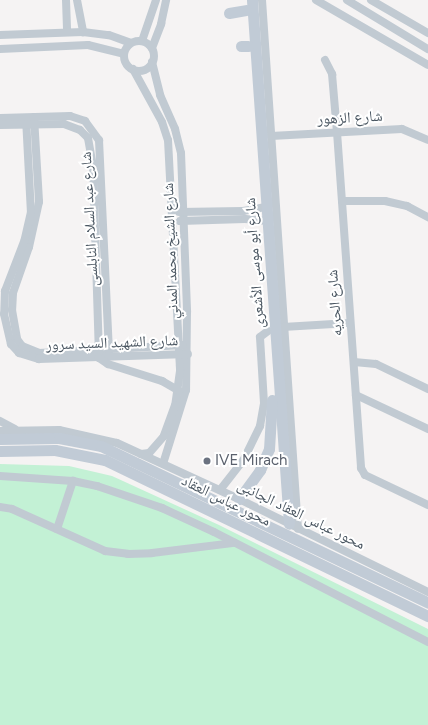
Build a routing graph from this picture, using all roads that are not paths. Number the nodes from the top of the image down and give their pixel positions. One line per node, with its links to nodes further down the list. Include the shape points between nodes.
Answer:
1 (66, 0): 12 (street)
2 (77, 0): 13 (street)
3 (156, 0): 16 (street)
4 (166, 0): 19 (street)
5 (252, 0): 27 (main road, شارع أبو موسى الأشعرى)
6 (262, 0): 32 (street)
7 (316, 0): 22 (street)
8 (347, 0): 18 (street)
9 (371, 0): 14 (street)
10 (246, 5): 11 (main road); 27 (main road, شارع أبو موسى الأشعرى, via 245,46)
11 (229, 13)
12 (67, 32): 13 (street); 15 (street)
13 (83, 32): 17 (street, via 108,35)
14 (428, 33)
15 (0, 35)
16 (142, 41): 17 (street); 19 (street)
17 (131, 43): 21 (street)
18 (426, 47): 22 (street)
19 (152, 48): 24 (street)
20 (0, 49): 21 (street, via 88,45)
21 (124, 54): 26 (street, via 125,61)
22 (417, 58): 25 (street)
23 (325, 60): 31 (street, شارع الحريه, via 332,74)
24 (152, 62): 26 (street, via 144,70); 41 (street, شارع الشيخ محمد المدني, via 160,95 179,141)
25 (428, 65)
26 (133, 69): 42 (street, شارع الشيخ محمد المدني, via 166,130)
27 (253, 69): 39 (main road, شارع أبو موسى الأشعرى)
28 (0, 118): 29 (street, شارع عبد السلام النابلسى)
29 (30, 121): 30 (street, شارع عبد السلام النابلسى); 33 (street, شارع عبد السلام النابلسى, via 70,116 90,126); 35 (street, شارع عبد السلام النابلسى, via 68,125 80,130); 40 (street, شارع الشهيد السيد سرور)
30 (0, 125)
31 (337, 132): 32 (street, شارع الزهور); 34 (street, شارع الزهور, via 402,129); 38 (street, شارع الحريه)
32 (271, 136): 46 (street)
33 (98, 137): 35 (street); 36 (street, شارع عبد السلام النابلسى)
34 (428, 140)
35 (89, 141): 37 (street, شارع عبد السلام النابلسى)
36 (102, 176): 37 (street); 49 (street, شارع عبد السلام النابلسى)
37 (92, 177): 50 (street, شارع عبد السلام النابلسى)
38 (342, 201): 43 (street, via 385,201 406,206); 45 (street, شارع الحريه)
39 (263, 208): 41 (street); 44 (main road, شارع أبو موسى الأشعرى)
40 (34, 212): 50 (street, شارع الشهيد السيد سرور, via 29,247 13,293 12,310 17,339 22,346 39,353); 52 (street, شارع الشهيد السيد سرور, via 5,291 4,314 11,344 19,353 39,359)
41 (184, 216): 42 (street); 44 (street); 47 (street, شارع الشيخ محمد المدني)
42 (173, 217): 48 (street, شارع الشيخ محمد المدني)
43 (428, 217)
44 (263, 221): 58 (main road, شارع أبو موسى الأشعرى); 58 (main road, شارع أبو موسى الأشعرى)
45 (350, 322): 46 (street); 54 (street, شارع الحريه)
46 (283, 327): 74 (street)
47 (188, 345): 48 (street, شارع الشهيد السيد سرور); 51 (street, شارع الشيخ محمد المدني)
48 (179, 346): 49 (street, شارع الشهيد السيد سرور); 51 (street, شارع الشيخ محمد المدني)
49 (109, 348): 50 (street, شارع الشهيد السيد سرور); 53 (street, شارع عبد السلام النابلسى)
50 (98, 349): 52 (street, شارع عبد السلام النابلسى)
51 (183, 354): 53 (street, شارع الشهيد السيد سرور); 56 (street, شارع الشيخ محمد المدني); 63 (street, شارع الشيخ محمد المدني, via 184,401)
52 (99, 358): 53 (street, شارع الشهيد السيد سرور); 56 (street, via 108,364 162,381)
53 (109, 358)
54 (354, 362): 55 (street, via 376,364); 57 (street, شارع الحريه)
55 (428, 389)
56 (179, 390): 63 (street, شارع الشيخ محمد المدني)
57 (356, 395): 60 (street); 72 (street, شارع الحريه, via 362,472)
58 (271, 408): 70 (street, via 249,451); 71 (main road, شارع أبو موسى الأشعرى, via 269,449 260,470); 74 (main road, شارع أبو موسى الأشعرى)
59 (0, 421): 61 (street)
60 (428, 429)
61 (16, 430): 62 (street, محور عباس العقاد الجانبى); 66 (street, محور عباس العقاد الجانبى, via 74,432 102,438)
62 (0, 431)
63 (167, 437): 66 (street, شارع الشيخ محمد المدني); 67 (street, شارع الشيخ محمد المدني)
64 (0, 439): 66 (main road, محور عباس العقاد, via 59,438 81,441)
65 (0, 451): 80 (main road, محور عباس العقاد, via 55,450 105,460)
66 (139, 458): 67 (street, محور عباس العقاد الجانبى); 77 (main road, محور عباس العقاد)
67 (163, 464): 70 (street, محور عباس العقاد الجانبى)
68 (0, 476): 69 (street)
69 (73, 481): 75 (street); 76 (street, via 97,486 162,508)
70 (220, 490): 71 (street, محور عباس العقاد الجانبى)
71 (239, 499): 74 (street, محور عباس العقاد الجانبى)
72 (428, 505)
73 (0, 507): 75 (street)
74 (294, 527): 77 (street, محور عباس العقاد الجانبى)
75 (57, 529): 76 (street, via 105,550 128,554 152,554)
76 (234, 543): 82 (street)
77 (341, 556): 78 (street, محور عباس العقاد الجانبى); 79 (main road, محور عباس العقاد)
78 (428, 592)
79 (411, 595): 80 (main road, via 412,603); 81 (main road, محور عباس العقاد)
80 (407, 606): 81 (main road, محور عباس العقاد)
81 (428, 610)
82 (428, 642)

